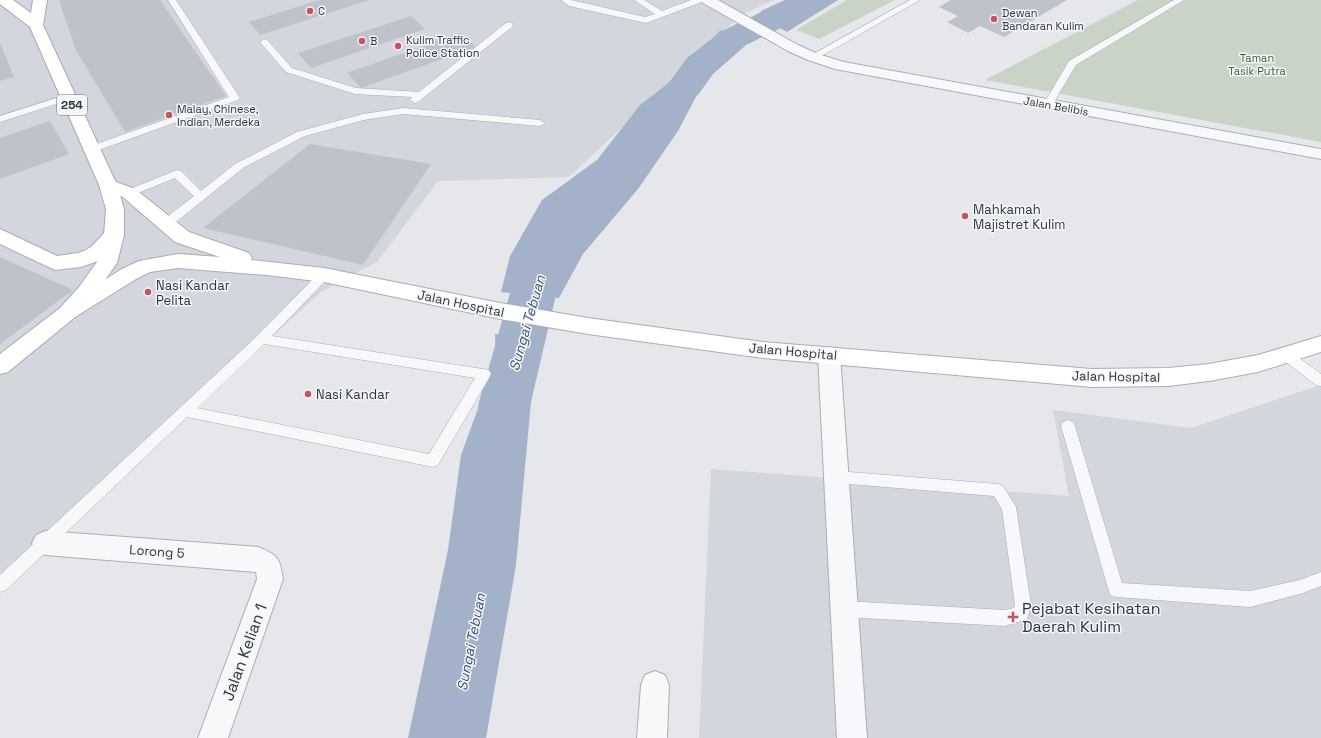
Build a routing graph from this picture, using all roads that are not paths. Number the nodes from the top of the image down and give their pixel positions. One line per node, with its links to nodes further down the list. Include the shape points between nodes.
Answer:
1 (2, 0): 11 (main road, via 10,2)
2 (40, 0): 11 (main road)
3 (172, 0): 21 (lane, via 235,98)
4 (565, 0): 10 (lane, via 572,4 646,20)
5 (638, 0): 10 (lane)
6 (699, 0): 10 (lane)
7 (708, 0): 14 (street, Jalan Belibis)
8 (916, 0): 14 (lane)
9 (1180, 0): 17 (lane, via 1072,62)
10 (661, 14)
11 (36, 25): 16 (main road, 254)
12 (509, 25): 15 (lane)
13 (264, 42): 15 (lane, via 289,70 355,91)
14 (813, 57): 17 (street, Jalan Belibis, via 841,66)
15 (421, 95): 18 (lane)
16 (69, 97): 19 (lane); 21 (main road, 254)
17 (1048, 104): 22 (street, Jalan Belibis)
18 (403, 111): 20 (lane); 25 (lane, via 363,117 301,134 239,166)
19 (0, 119)
20 (540, 123)
21 (92, 149): 23 (main road, 254)
22 (1321, 154)
23 (108, 185): 24 (main road, Jalan Hospital); 27 (main road, 254, via 115,209)
24 (129, 193): 25 (lane, via 177,173); 26 (main road, Jalan Hospital)
25 (201, 197): 26 (lane)
26 (167, 223): 29 (main road, Jalan Hospital, via 182,237)
27 (114, 235): 28 (main road, via 91,256 81,260 55,263); 31 (main road, 254, via 107,263)
28 (0, 236)
29 (267, 268): 30 (main road, Jalan Hospital); 31 (main road, Jalan Hospital, via 178,260 163,262 129,274)
30 (324, 275): 32 (lane); 34 (main road, Jalan Hospital, via 588,326 763,350)
31 (67, 313): 36 (main road, 254)
32 (261, 339): 38 (lane); 38 (lane, via 484,374 433,461)
33 (1321, 344): 35 (main road, Jalan Hospital)
34 (829, 355): 35 (main road, Jalan Hospital, via 1092,378 1192,376); 40 (street)
35 (1287, 356): 37 (lane)
36 (0, 366)
37 (1321, 381)
38 (186, 411): 41 (lane)
39 (1068, 426): 43 (lane, via 1116,590 1250,599 1300,587)
40 (837, 478): 45 (street); 45 (lane, via 998,490 1008,507 1023,605 1021,614 1005,618)
41 (45, 543): 42 (street, Lorong 5, via 258,559); 44 (lane)
42 (268, 565): 47 (street, Jalan Kelian 1, via 270,579)
43 (1321, 579)
44 (0, 585)
45 (844, 608): 49 (street)
46 (655, 685): 48 (street)
47 (213, 738)
48 (652, 738)
49 (852, 738)

